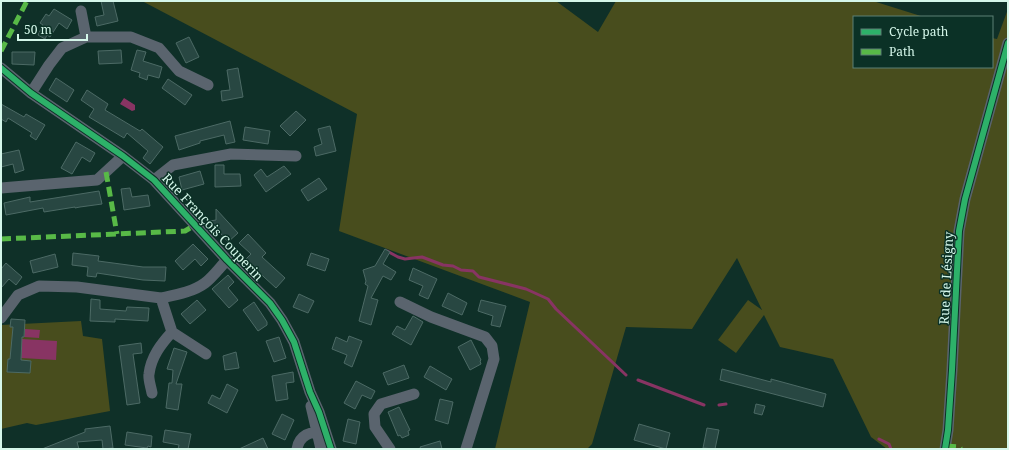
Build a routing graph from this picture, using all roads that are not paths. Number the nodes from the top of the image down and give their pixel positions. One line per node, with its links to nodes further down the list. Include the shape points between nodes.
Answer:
1 (81, 11): 2 (street)
2 (86, 37): 5 (street, via 131,37 159,48 179,71); 6 (street, via 62,48)
3 (1008, 43): 25 (street, Rue de Lésigny, via 967,192 959,232)
4 (1, 68): 6 (street, Rue François Couperin)
5 (208, 85)
6 (32, 93): 7 (street, Rue François Couperin)
7 (123, 156): 9 (street, Rue François Couperin); 10 (street, via 97,180)
8 (296, 156): 9 (street, via 231,154 173,164)
9 (154, 180): 11 (street, Rue François Couperin)
10 (1, 188)
11 (227, 260): 12 (street, via 205,283); 17 (street, Rue François Couperin, via 270,303 282,320 294,342)
12 (161, 298): 14 (street, via 77,287 38,286 18,295); 15 (street)
13 (400, 302): 24 (street, via 431,317 485,337 492,346 494,359)
14 (1, 318)
15 (172, 332): 16 (street); 18 (street, via 160,344 154,357 149,374)
16 (206, 354)
17 (310, 392): 20 (street); 21 (street, via 319,412)
18 (152, 393)
19 (414, 394): 23 (street, via 381,404 374,414 376,427)
20 (317, 433): 21 (street); 22 (street, via 304,436)
21 (328, 448)
22 (297, 449)
23 (390, 449)
24 (466, 449)
25 (945, 449)

